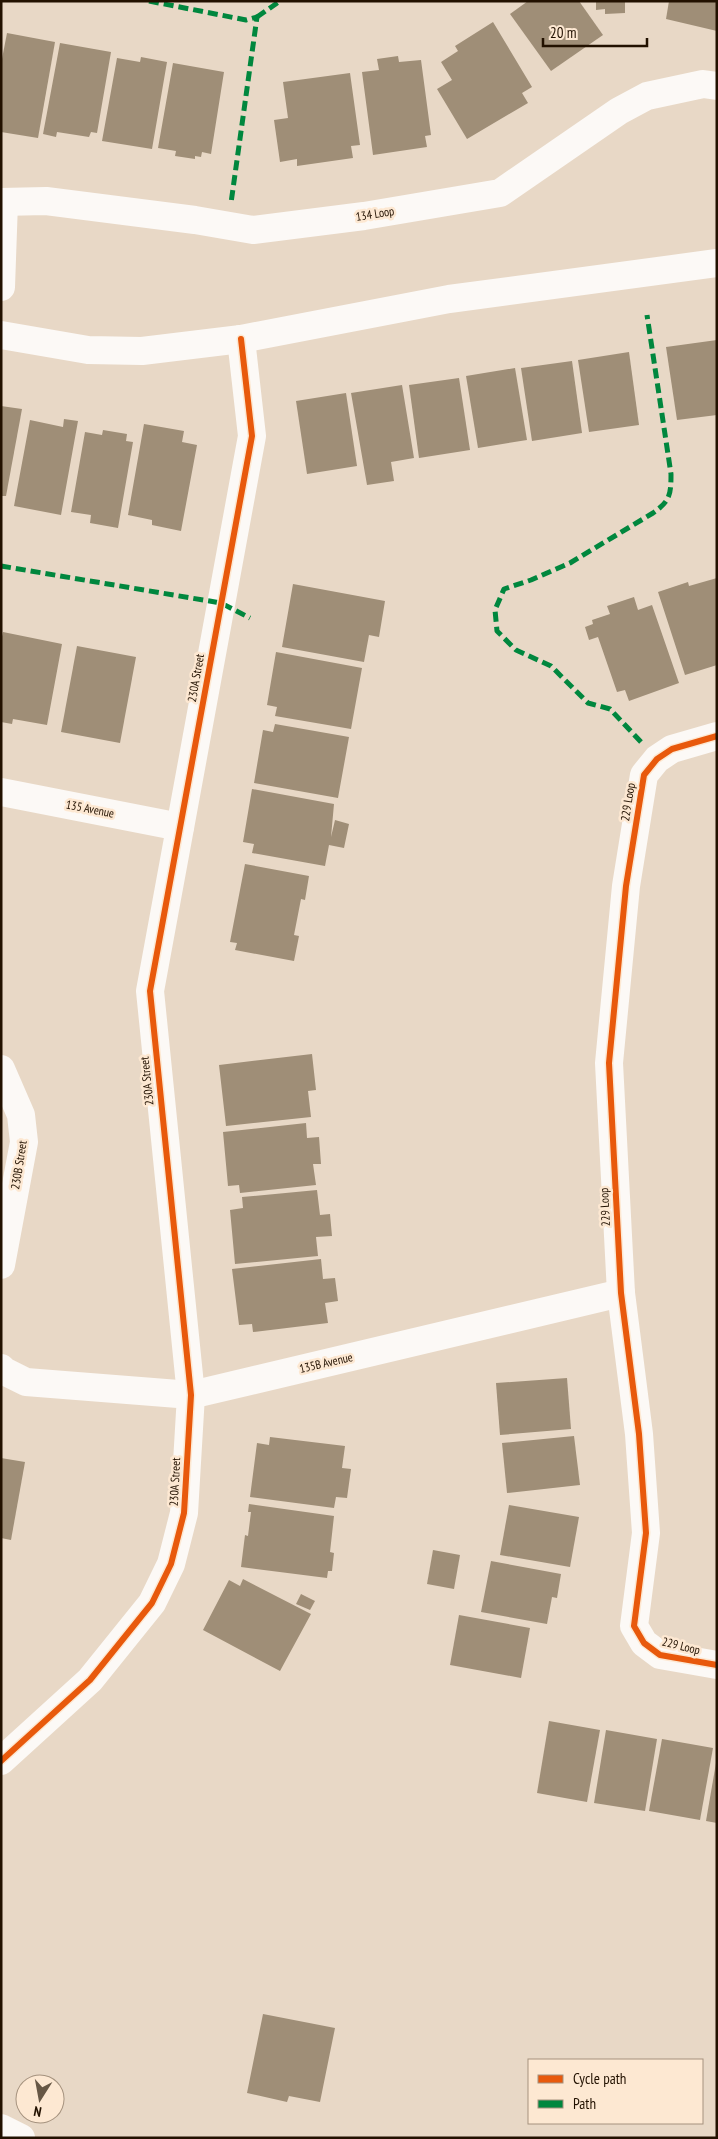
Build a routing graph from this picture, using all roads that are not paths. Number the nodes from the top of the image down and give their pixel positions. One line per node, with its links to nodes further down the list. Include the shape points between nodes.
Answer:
1 (717, 86): 2 (street, 134 Loop, via 703,84 647,96 619,111 500,193 364,216 253,230 46,201)
2 (3, 202): 4 (street, 134 Loop)
3 (717, 263): 6 (street, via 449,299)
4 (1, 287)
5 (1, 335): 6 (street, via 88,350 142,351)
6 (241, 339): 9 (street, 230A Street, via 252,436)
7 (717, 736): 12 (street, 229 Loop, via 672,748 656,759 644,775 626,886 609,1063)
8 (1, 792): 9 (street, 135 Avenue)
9 (180, 827): 14 (street, 230A Street, via 150,991)
10 (1, 1069): 11 (street, 230B Street, via 21,1115 24,1142)
11 (1, 1265)
12 (622, 1293): 14 (street, 135B Avenue); 15 (street, 229 Loop, via 640,1434 646,1533 634,1626 644,1644 660,1655)
13 (1, 1368): 14 (street, 135B Avenue, via 26,1382)
14 (191, 1395): 16 (street, 230A Street, via 184,1513 171,1564 152,1603 90,1680)
15 (717, 1665)
16 (1, 1761)
17 (1, 2128): 18 (street)
18 (21, 2138)

